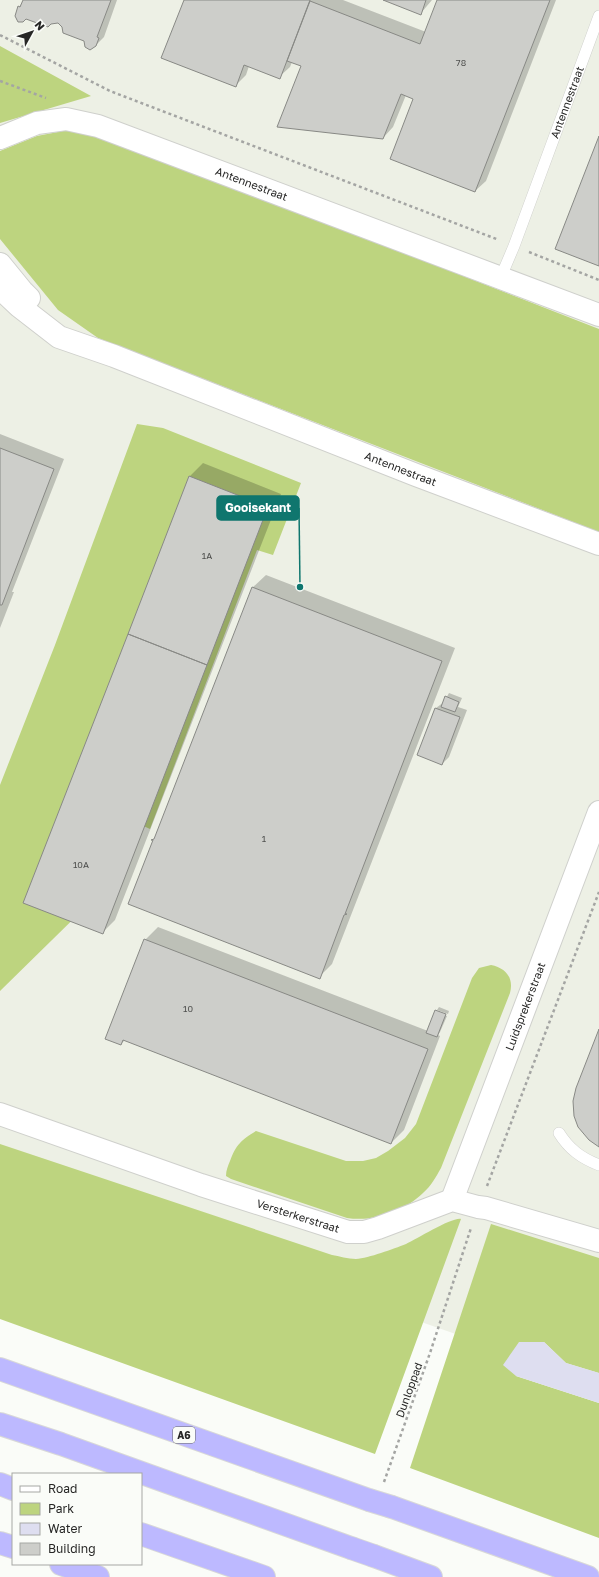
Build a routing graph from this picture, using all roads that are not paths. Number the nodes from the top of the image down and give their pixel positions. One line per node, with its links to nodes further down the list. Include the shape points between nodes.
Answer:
1 (599, 16): 4 (lane, Antennestraat)
2 (0, 138): 4 (street, Antennestraat, via 37,123 66,119 98,126)
3 (0, 264): 7 (street, Antennestraat, via 22,291 57,323)
4 (500, 279): 6 (street, Antennestraat)
5 (0, 288): 7 (street, Antennestraat, via 18,306 59,337)
6 (599, 315)
7 (114, 356): 8 (street, Antennestraat)
8 (599, 544)
9 (599, 812): 13 (street, Luidsprekerstraat)
10 (0, 1114): 13 (street, Versterkerstraat, via 201,1185 348,1232 364,1232 378,1228)
11 (559, 1133): 12 (lane, via 575,1152)
12 (599, 1165)
13 (452, 1200): 14 (street)
14 (599, 1241)
15 (0, 1370): 22 (highway, A6, bridge, via 376,1494 392,1507)
16 (0, 1424): 27 (highway, bridge)
17 (0, 1484): 18 (highway)
18 (12, 1489)
19 (142, 1534): 25 (highway)
20 (0, 1543): 21 (highway)
21 (12, 1547)
22 (543, 1561): 24 (highway, A6); 28 (highway, A6)
23 (64, 1565): 26 (highway)
24 (599, 1573)
25 (261, 1576)
26 (98, 1577)
27 (431, 1577)
28 (588, 1577)

